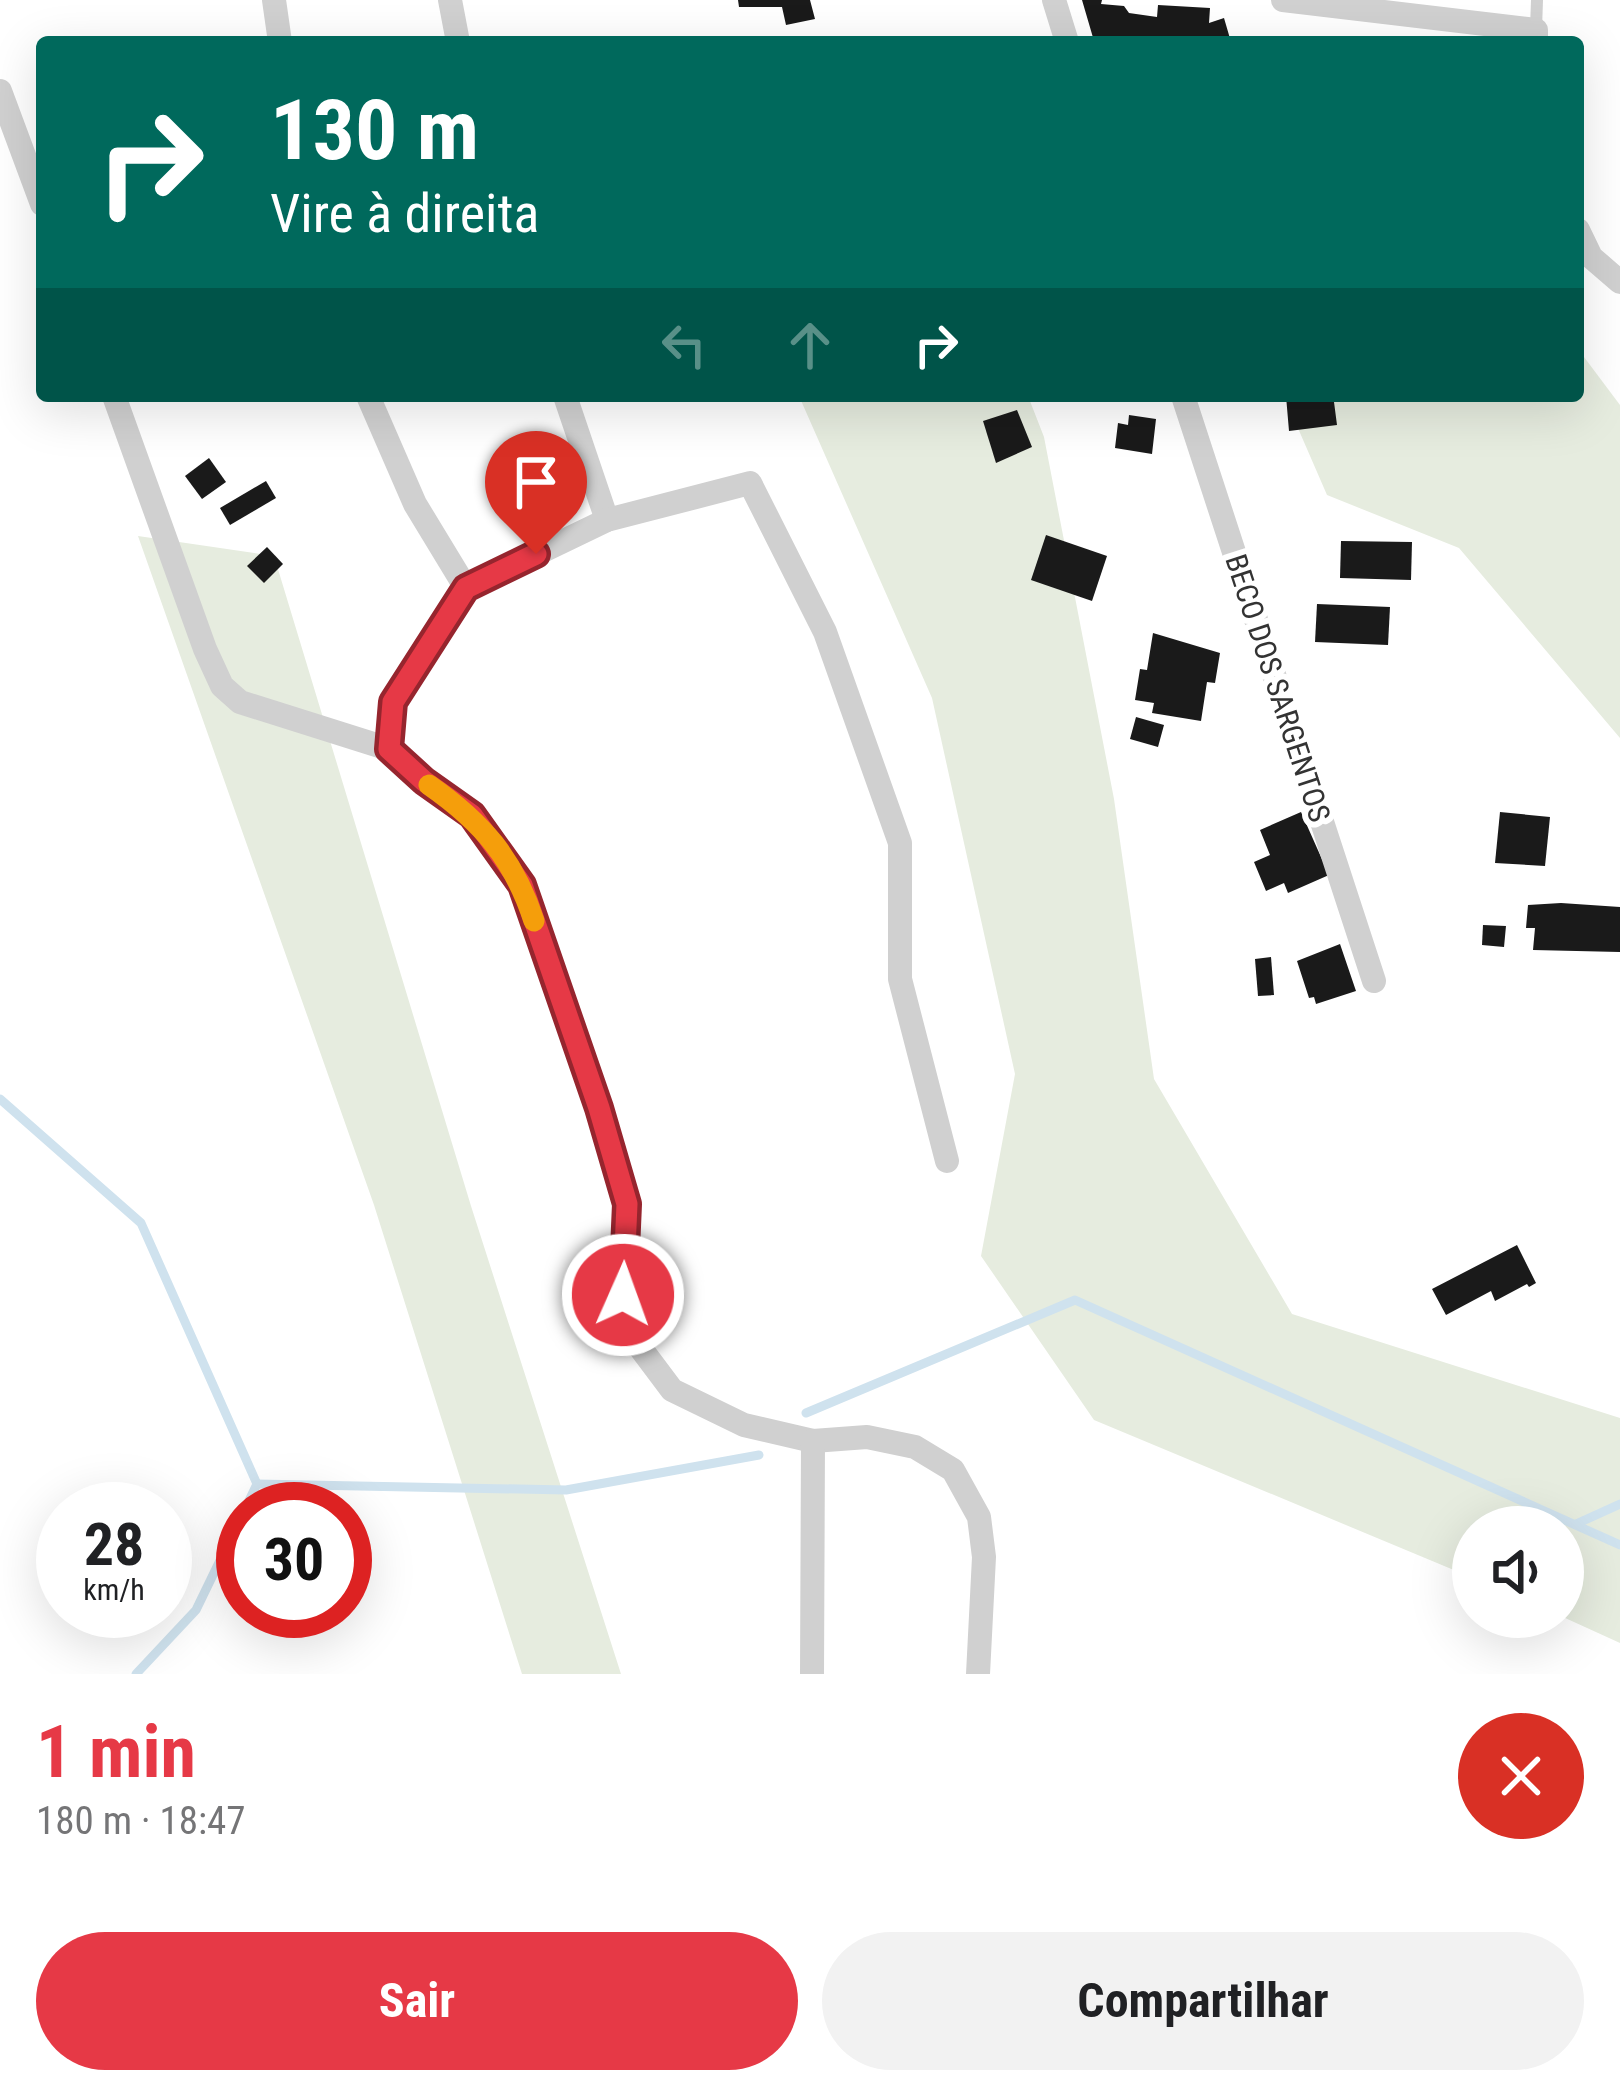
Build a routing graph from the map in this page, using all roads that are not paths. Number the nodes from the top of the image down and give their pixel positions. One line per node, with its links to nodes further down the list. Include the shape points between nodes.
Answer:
1 (274, 0): 6 (street)
2 (450, 0): 7 (street)
3 (1054, 0): 8 (street)
4 (1283, 0): 9 (street)
5 (1537, 0): 9 (lane)
6 (279, 36)
7 (457, 36)
8 (1065, 36)
9 (1536, 36)
10 (0, 92): 11 (street)
11 (36, 188)
12 (1584, 242): 13 (street)
13 (1620, 282)
14 (116, 402): 20 (street, via 222,686 240,702)
15 (371, 402): 19 (street, via 415,503)
16 (567, 402): 18 (street)
17 (1185, 402): 21 (street, BECO DOS SARGENTOS)
18 (607, 520): 19 (street); 22 (street, via 749,483 825,632 900,843 900,979)
19 (466, 588): 20 (street, via 393,702)
20 (389, 749): 23 (street, via 472,815 522,885 627,1204 623,1295 639,1346 672,1390 744,1425)
21 (1374, 981)
22 (946, 1161)
23 (813, 1441): 24 (street); 25 (street, via 868,1437 915,1447 952,1470 979,1517)
24 (812, 1674)
25 (978, 1674)

